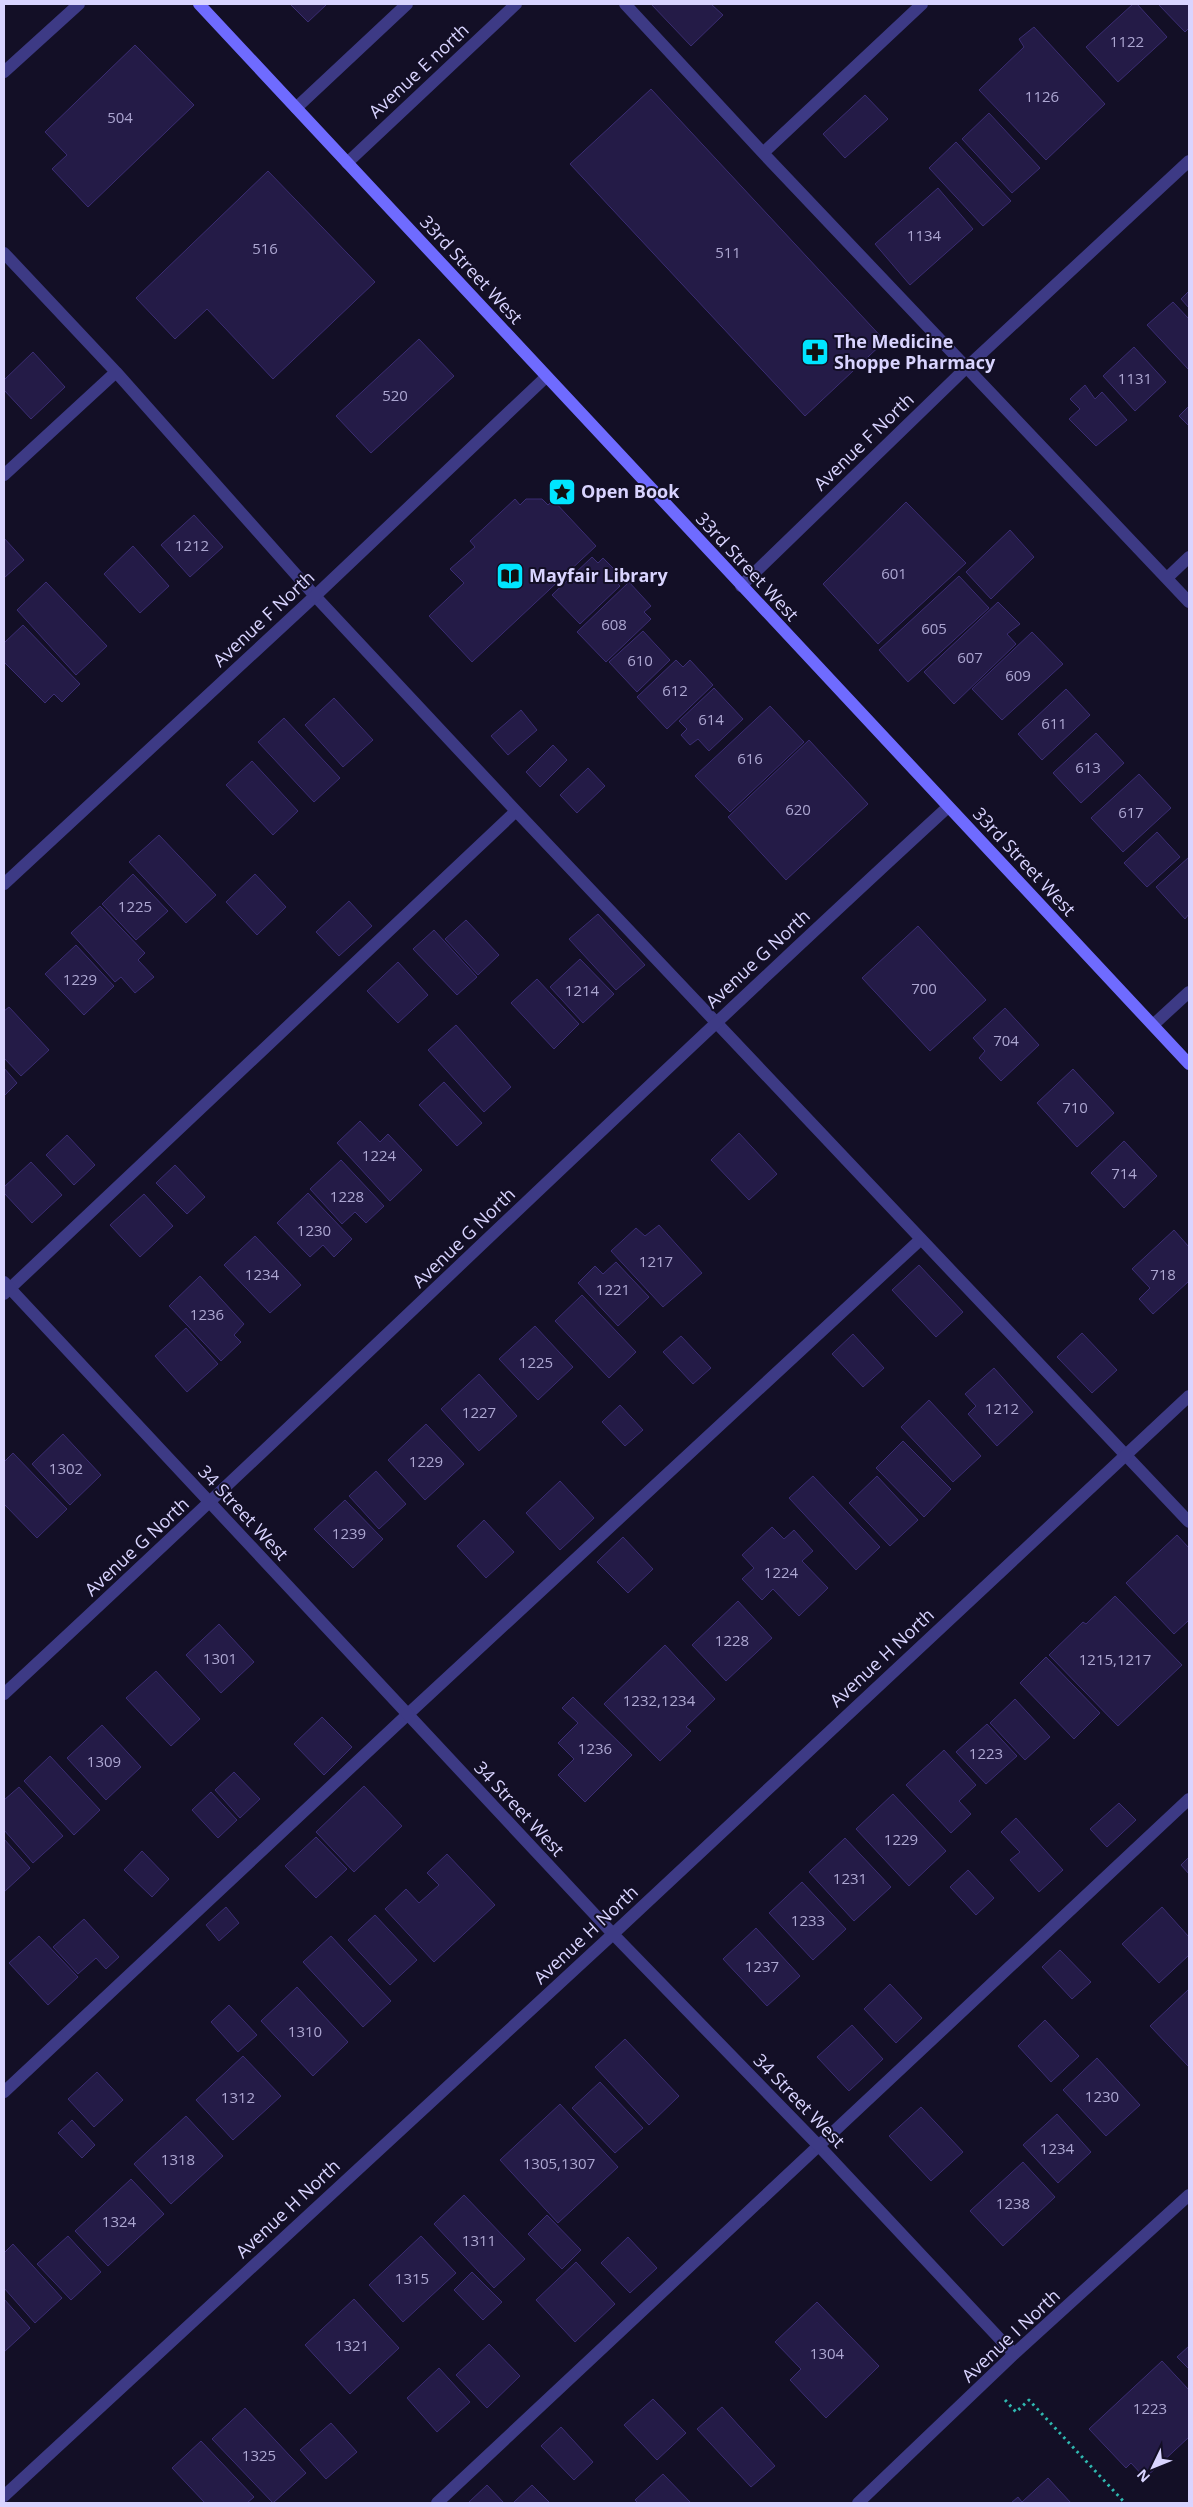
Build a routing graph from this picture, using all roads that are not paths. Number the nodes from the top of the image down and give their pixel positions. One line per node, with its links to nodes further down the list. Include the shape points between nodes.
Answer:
1 (79, 4): 7 (street)
2 (199, 4): 8 (main road, 33rd Street West)
3 (407, 4): 8 (street)
4 (516, 4): 11 (street, Avenue E north)
5 (625, 4): 9 (street)
6 (922, 4): 9 (street)
7 (4, 72)
8 (296, 108): 11 (main road, 33rd Street West)
9 (764, 153): 13 (street)
10 (1189, 161): 13 (street, Avenue F North)
11 (347, 164): 15 (main road, 33rd Street West)
12 (4, 253): 14 (street)
13 (967, 367): 18 (street); 19 (street, Avenue F North)
14 (116, 372): 16 (street); 20 (street)
15 (546, 377): 19 (main road, 33rd Street West); 20 (street, Avenue F North)
16 (4, 475)
17 (1189, 557): 18 (street)
18 (1167, 578): 21 (street)
19 (741, 586): 22 (main road, 33rd Street West)
20 (315, 596): 23 (street); 24 (street, Avenue F North)
21 (1189, 602)
22 (948, 807): 26 (street, Avenue G North); 27 (main road, 33rd Street West)
23 (516, 811): 26 (street); 30 (street)
24 (4, 884)
25 (1189, 992): 27 (street)
26 (717, 1021): 29 (street); 33 (street, Avenue G North)
27 (1153, 1025): 28 (main road, 33rd Street West)
28 (1189, 1064)
29 (920, 1240): 32 (street); 36 (street)
30 (6, 1288): 33 (street, 34 Street West)
31 (1189, 1396): 32 (street, Avenue H North)
32 (1126, 1454): 34 (street); 38 (street, Avenue H North)
33 (210, 1504): 35 (street, Avenue G North); 36 (street, 34 Street West)
34 (1189, 1522)
35 (4, 1694)
36 (407, 1714): 38 (street, 34 Street West); 39 (street)
37 (1189, 1799): 40 (street)
38 (613, 1934): 40 (street, 34 Street West); 43 (street, Avenue H North)
39 (4, 2092)
40 (818, 2145): 42 (street, 34 Street West); 44 (street)
41 (1189, 2195): 42 (street, Avenue I North)
42 (1014, 2354): 45 (street, Avenue I North)
43 (4, 2496)
44 (437, 2503)
45 (858, 2503)

